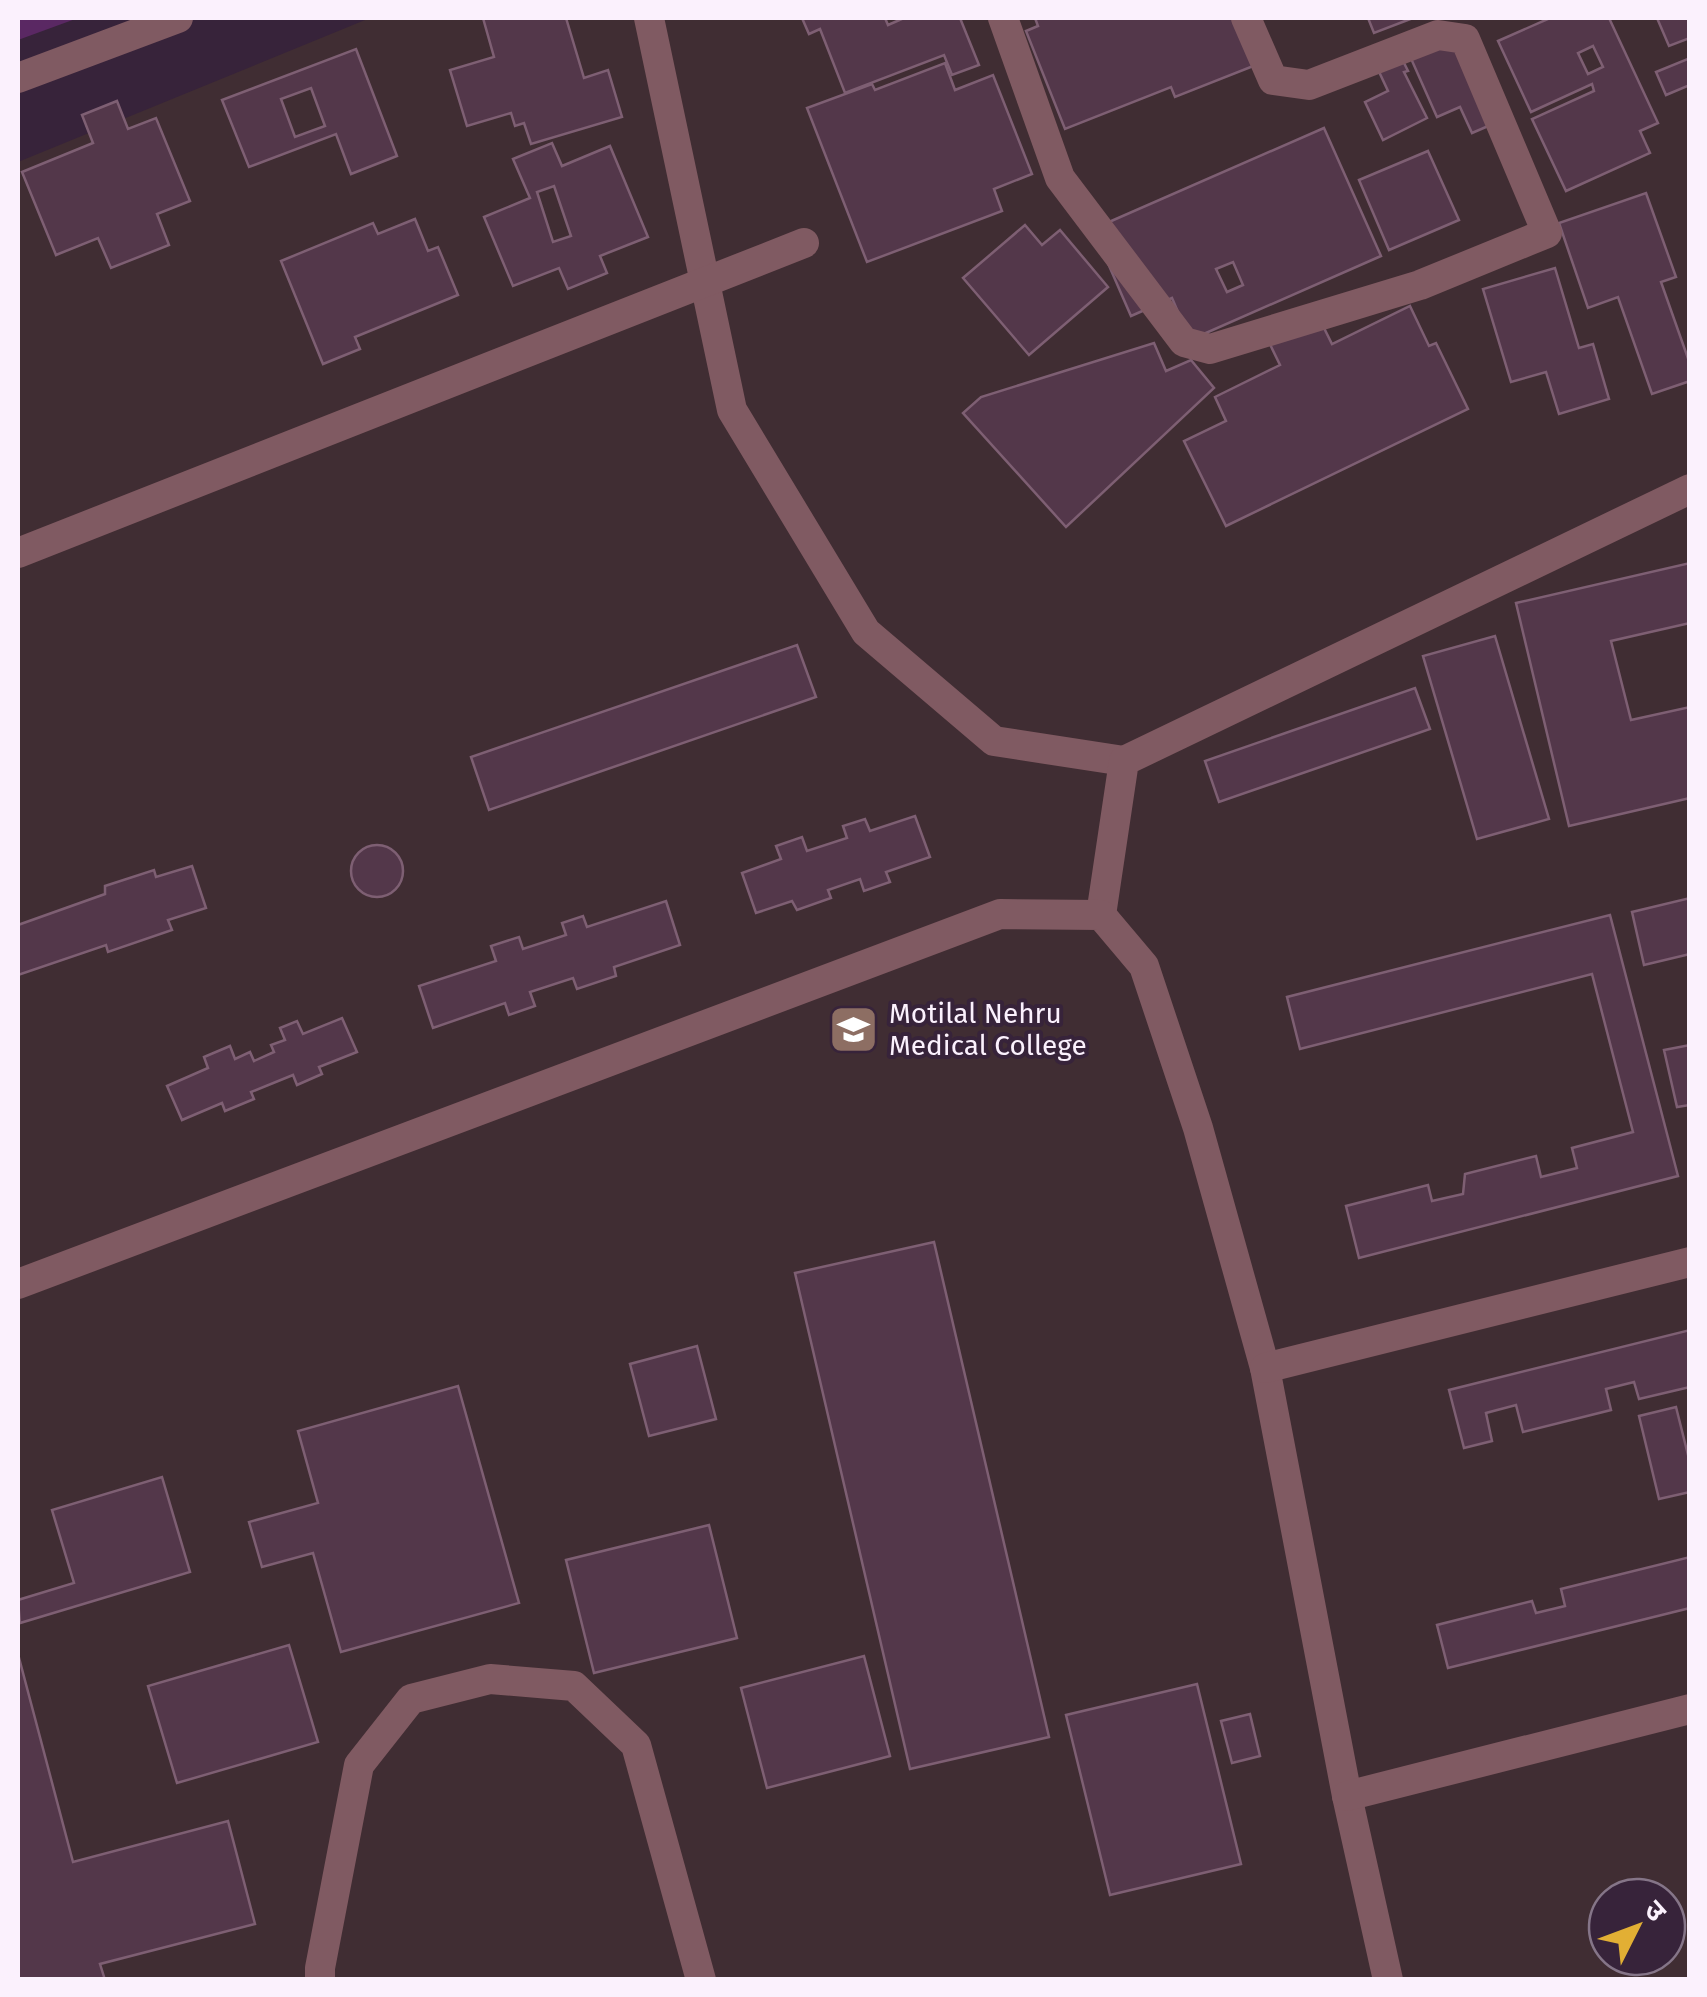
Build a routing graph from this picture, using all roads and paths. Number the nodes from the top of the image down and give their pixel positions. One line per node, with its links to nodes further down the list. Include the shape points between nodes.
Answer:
1 (178, 18): 5 (street)
2 (649, 18): 7 (street)
3 (1003, 18): 4 (street, via 1060,178 1184,342 1210,349 1229,344 1420,286 1547,233 1464,39 1438,35 1309,85 1273,80)
4 (1246, 18)
5 (18, 78)
6 (804, 243): 7 (street)
7 (704, 283): 9 (street); 10 (street, via 732,410 866,632 994,741)
8 (1690, 489): 10 (street)
9 (18, 553)
10 (1124, 760): 11 (street)
11 (1101, 914): 13 (street, via 1000,914); 14 (street, via 1144,966 1198,1128)
12 (1690, 1262): 14 (street)
13 (18, 1284)
14 (1264, 1368): 16 (street)
15 (1690, 1709): 16 (street)
16 (1347, 1796): 19 (street)
17 (320, 1980): 18 (street, via 359,1766 410,1699 490,1679 574,1686 636,1745)
18 (700, 1980)
19 (1388, 1980)

